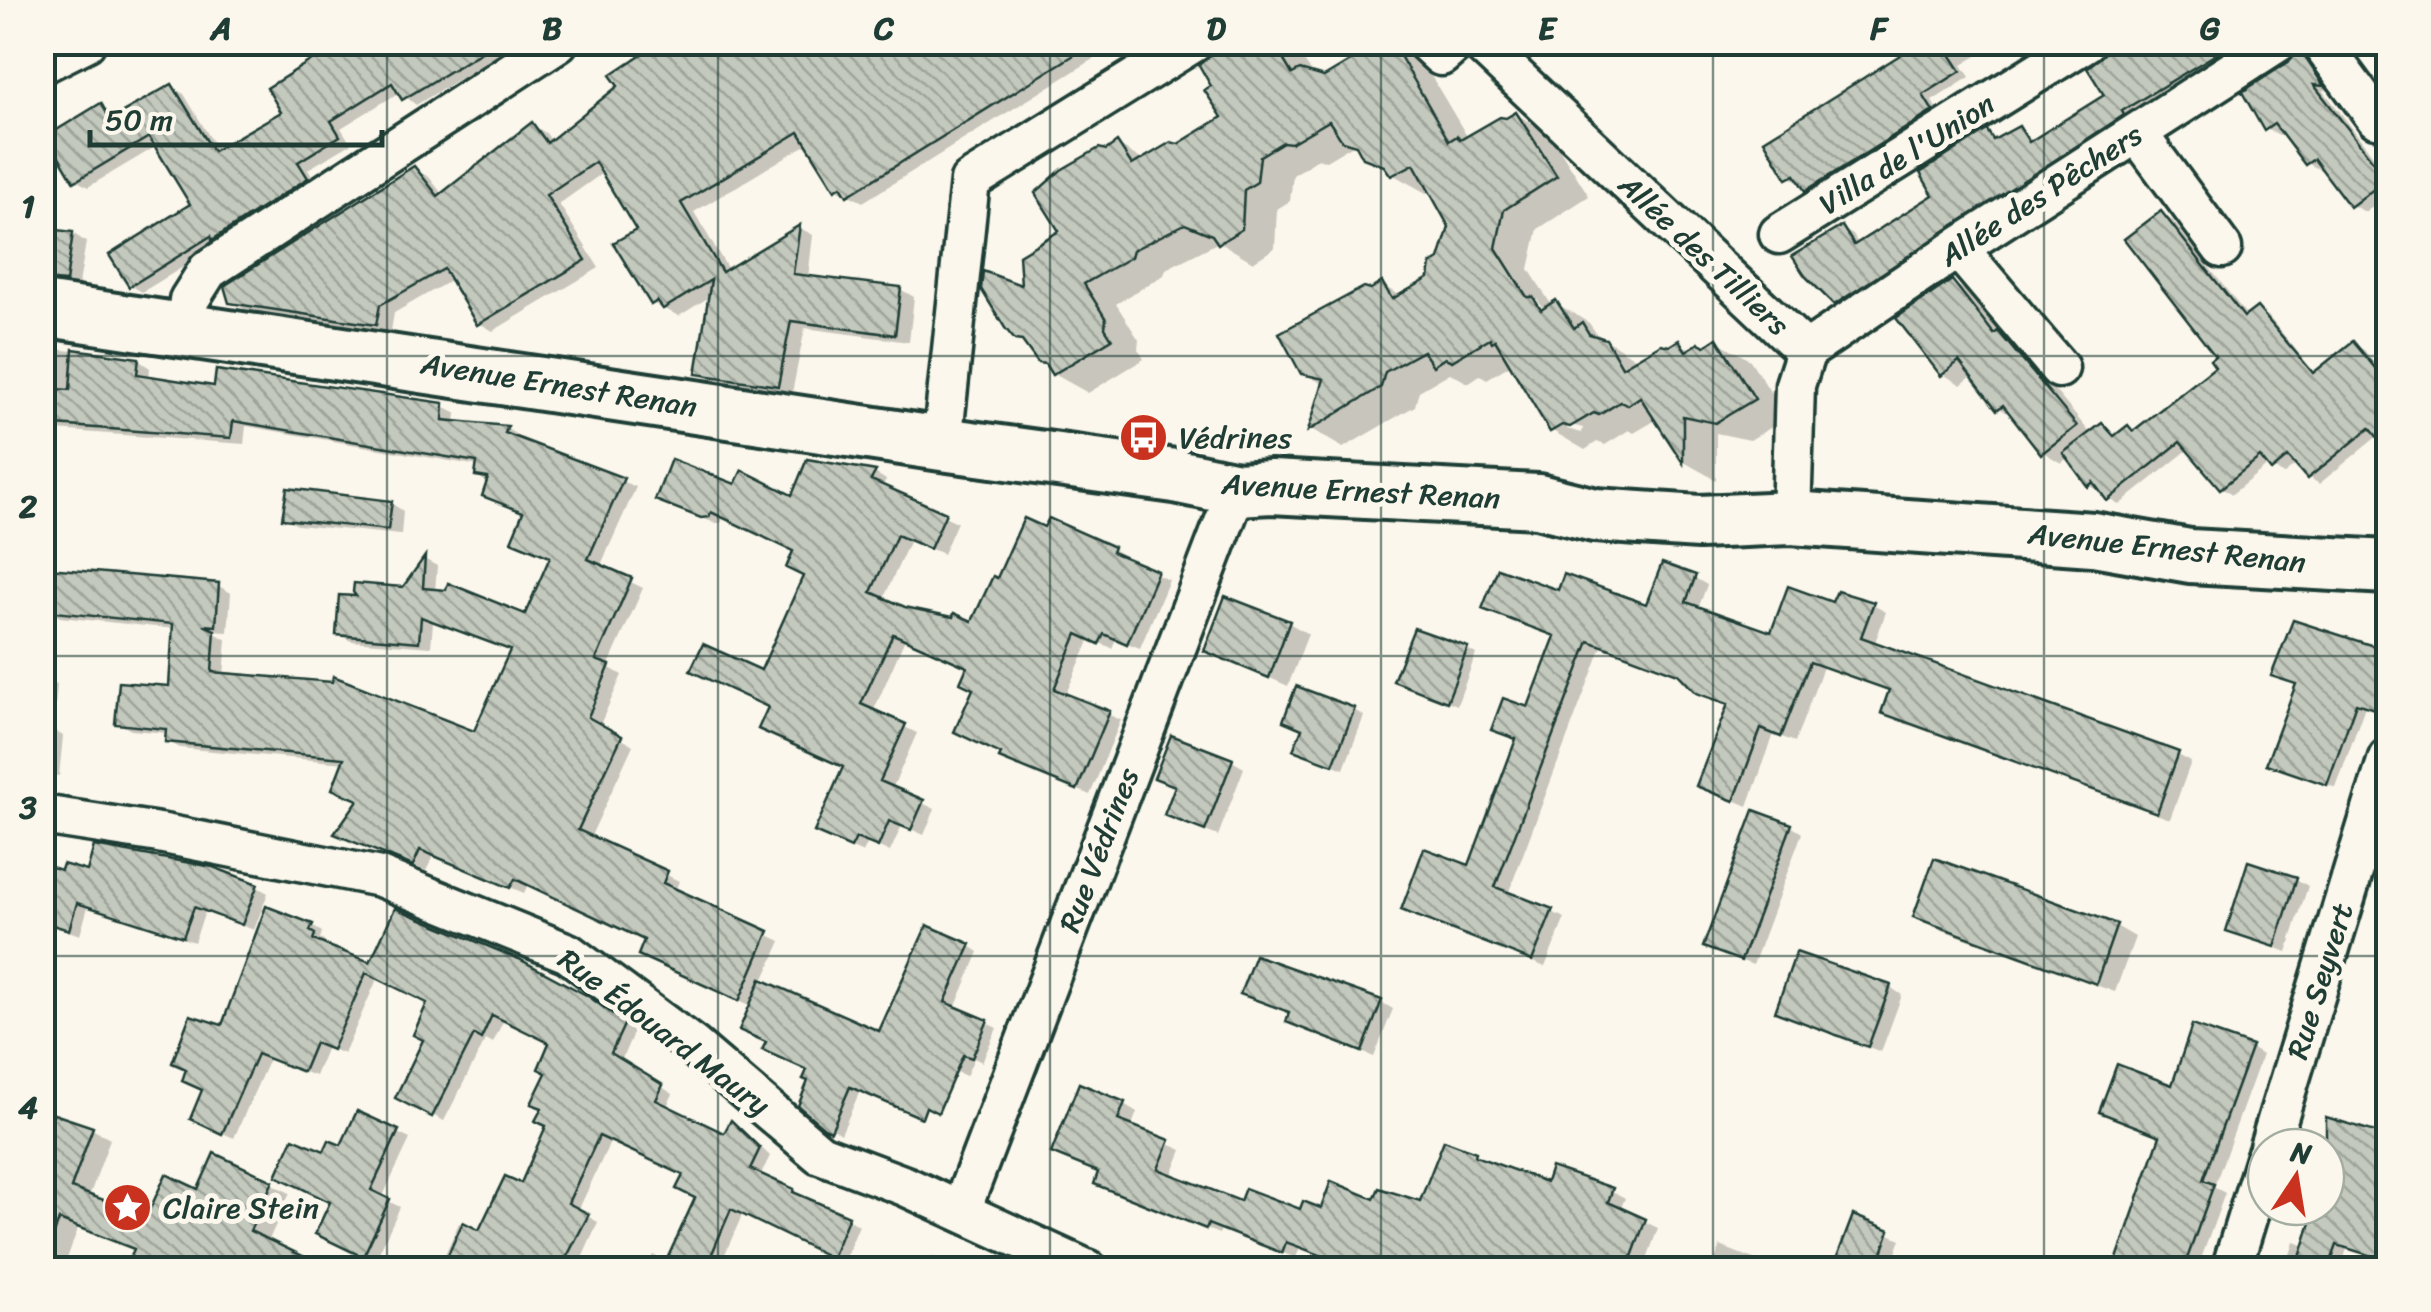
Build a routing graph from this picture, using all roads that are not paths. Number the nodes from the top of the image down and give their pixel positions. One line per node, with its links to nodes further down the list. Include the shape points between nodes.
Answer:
1 (86, 42): 10 (street)
2 (558, 42): 17 (street, via 208,270 190,300)
3 (1194, 42): 20 (street, via 970,181)
4 (1426, 42): 5 (street, via 1442,56)
5 (1458, 42)
6 (1478, 42): 18 (street, Allée des Tilliers)
7 (2086, 42): 13 (street, Villa de l'Union)
8 (2278, 42): 12 (street, Allée des Pêchers)
9 (2320, 42): 11 (street)
10 (42, 64)
11 (2376, 118)
12 (2137, 133): 14 (street, Allée des Pêchers); 15 (street)
13 (1779, 234)
14 (1958, 248): 18 (street, Allée des Pêchers); 19 (street)
15 (2222, 248)
16 (42, 309): 17 (street, Avenue Ernest Renan)
17 (186, 330): 20 (street, Avenue Ernest Renan)
18 (1806, 351): 22 (street, Allée des Tilliers, via 1795,385)
19 (2060, 368)
20 (942, 444): 21 (street, Avenue Ernest Renan)
21 (1236, 489): 22 (street, Avenue Ernest Renan, via 1538,500 1595,515 1699,522); 27 (street, Rue Védrines)
22 (1791, 518): 23 (street, Avenue Ernest Renan, via 2093,539 2190,556)
23 (2388, 567)
24 (2388, 758): 26 (street, Rue Seyvert)
25 (42, 815): 27 (street, Rue Édouard Maury, via 380,877 568,953 692,1045 820,1154)
26 (2275, 1127)
27 (961, 1210): 29 (street, Rue Édouard Maury)
28 (2246, 1221): 30 (street)
29 (1088, 1270)
30 (2231, 1270)

